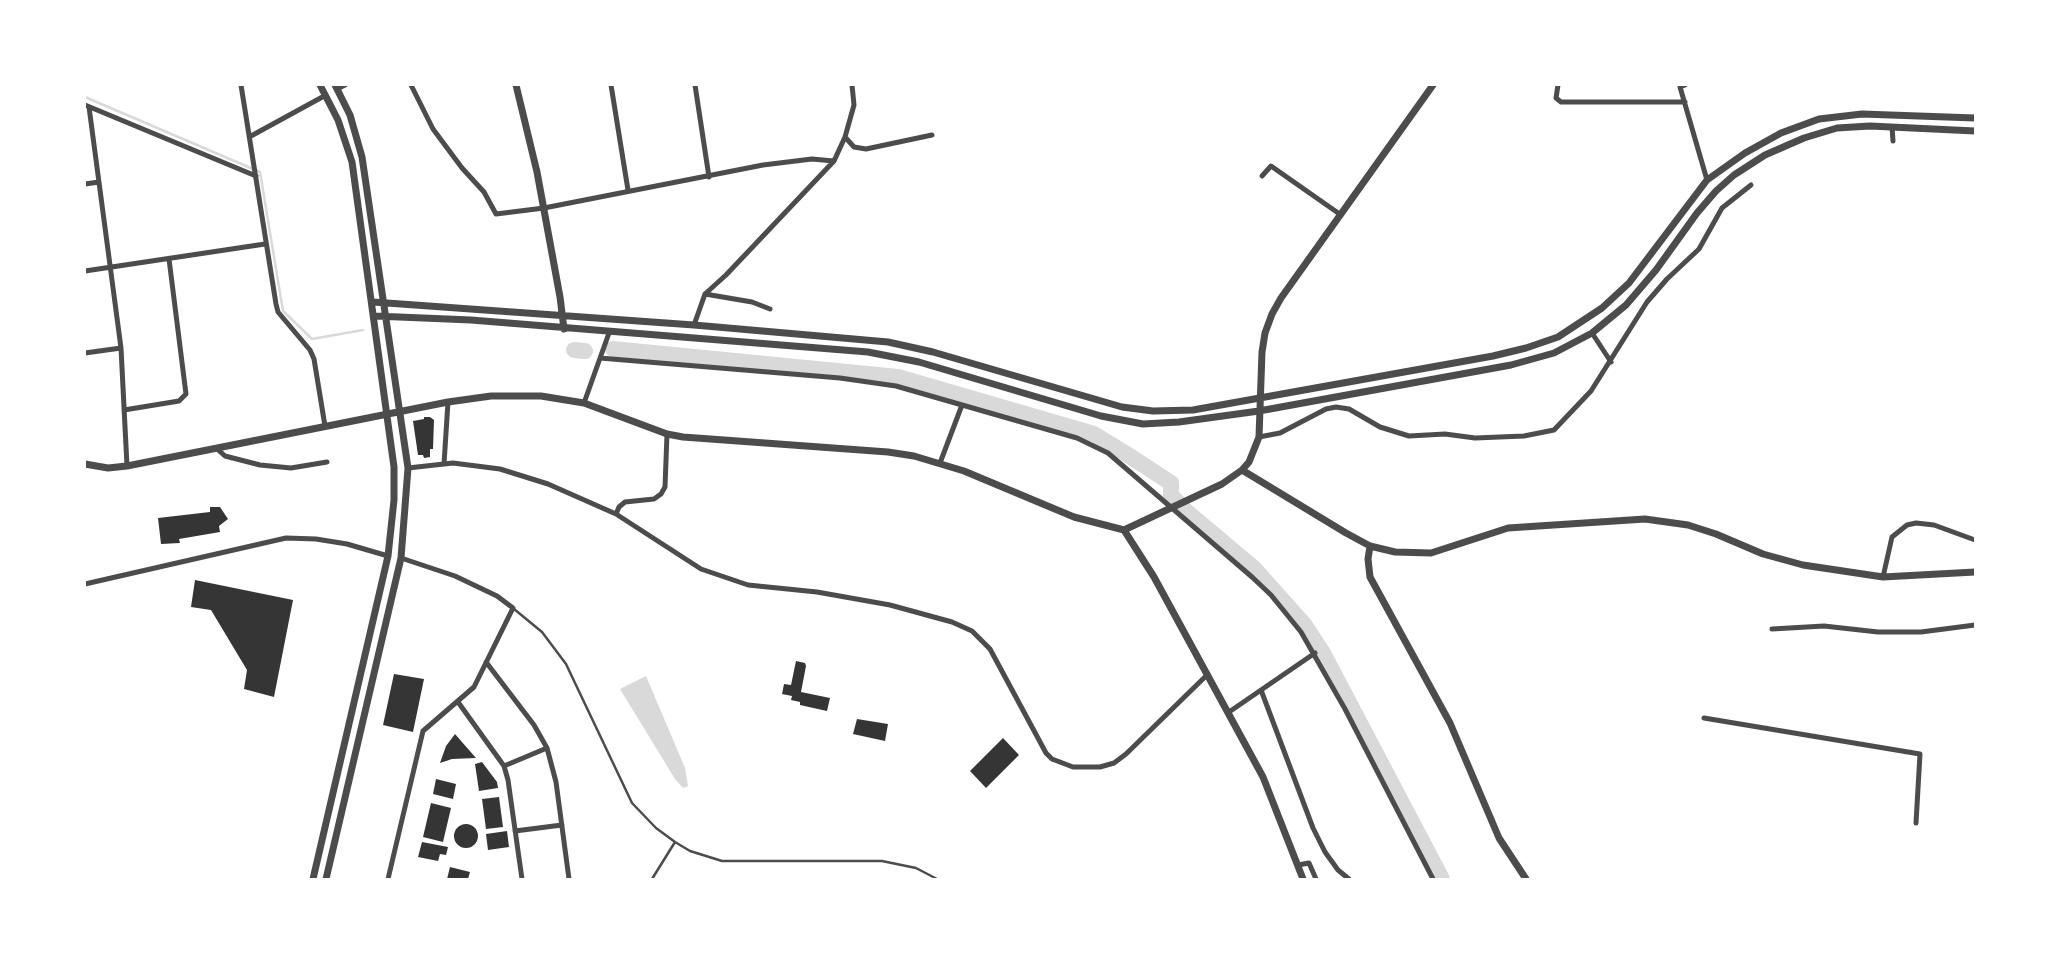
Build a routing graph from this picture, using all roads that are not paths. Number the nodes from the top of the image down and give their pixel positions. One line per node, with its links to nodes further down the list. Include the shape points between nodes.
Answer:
1 (241, 85): 20 (street)
2 (320, 85): 13 (street)
3 (345, 85): 12 (street)
4 (411, 85): 32 (street, via 433,129 484,192 496,214)
5 (516, 85): 32 (street)
6 (611, 85): 31 (street)
7 (695, 85): 26 (street)
8 (852, 85): 21 (street, via 854,105)
9 (1433, 85): 33 (street)
10 (1558, 85): 14 (street, via 1556,98 1561,102)
11 (1686, 85): 14 (street, via 1680,87)
12 (336, 87): 40 (street, via 350,114 362,157)
13 (326, 95): 20 (street); 39 (street, via 352,162)
14 (1685, 102): 27 (street)
15 (87, 106): 24 (street); 28 (street)
16 (1975, 118): 27 (street, via 1862,114 1819,120 1781,133 1744,153)
17 (1892, 127): 18 (street); 22 (street); 48 (street, via 1837,128 1804,138 1765,155 1734,175 1697,213 1626,305)
18 (1975, 131)
19 (932, 134): 21 (street, via 866,149 854,147)
20 (251, 136): 24 (street)
21 (845, 137): 23 (street)
22 (1893, 141)
23 (834, 162): 26 (street, via 812,159 763,165); 38 (street)
24 (256, 176): 34 (street)
25 (1262, 176): 33 (street, via 1271,166)
26 (709, 177): 31 (street)
27 (1707, 180): 53 (street, via 1629,283 1602,308 1558,337 1492,356)
28 (99, 182): 29 (street); 36 (street)
29 (85, 184)
30 (1751, 185): 52 (street, via 1722,208 1699,250 1647,302)
31 (628, 190): 32 (street)
32 (544, 208): 43 (street)
33 (1341, 215): 53 (street, via 1272,314 1262,352)
34 (265, 244): 35 (street); 61 (street, via 278,312 314,359)
35 (169, 259): 36 (street); 57 (street, via 186,394 179,401)
36 (110, 268): 37 (street); 49 (street)
37 (85, 271)
38 (705, 294): 41 (street, via 752,302); 45 (street)
39 (373, 302): 40 (street); 42 (street)
40 (385, 302): 43 (street); 44 (street)
41 (770, 309)
42 (375, 316): 44 (street); 60 (street)
43 (563, 316): 45 (street); 46 (street)
44 (387, 317): 46 (street, via 472,320); 59 (street)
45 (694, 325): 53 (street, via 888,342 1122,407 1153,411 1193,410)
46 (564, 329): 47 (street)
47 (610, 332): 51 (street); 58 (street, via 868,352 919,362 1101,416 1143,424)
48 (1592, 333): 52 (street); 58 (street, via 1554,353 1511,365)
49 (121, 348): 50 (street); 57 (street)
50 (85, 353)
51 (600, 358): 55 (street); 56 (street, via 868,381)
52 (1611, 362): 63 (street, via 1566,419 1554,430 1539,434 1475,438 1445,434 1410,436 1380,427 1349,409 1336,407 1280,433)
53 (1259, 397): 58 (street)
54 (448, 402): 55 (street, via 492,396 541,396); 59 (street); 68 (street)
55 (584, 403): 62 (street)
56 (962, 404): 66 (street); 72 (street, via 1092,443)
57 (124, 410): 69 (street)
58 (1259, 411): 63 (street)
59 (400, 412): 60 (street); 70 (street)
60 (388, 415): 61 (street); 77 (street, via 394,500)
61 (325, 426): 64 (street)
62 (667, 434): 66 (street, via 888,452); 73 (street, via 665,487 661,494 654,499 625,502)
63 (1259, 437): 71 (street, via 1249,462)
64 (216, 448): 65 (street, via 225,456 260,465 291,468); 69 (street)
65 (327, 462)
66 (940, 463): 74 (street, via 1074,517)
67 (85, 464): 69 (street, via 108,468)
68 (444, 464): 70 (street); 73 (street, via 500,469 548,484)
69 (126, 466)
70 (408, 468): 78 (street)
71 (1242, 470): 72 (street, via 1222,484); 76 (street)
72 (1174, 506): 74 (street); 85 (street, via 1271,595)
73 (616, 514): 87 (street, via 701,568 748,585 817,592 890,605 952,622 972,631 990,649 1046,753 1073,767 1100,767 1114,763)
74 (1124, 530): 87 (street)
75 (1975, 540): 80 (street, via 1934,525 1907,525 1892,538)
76 (1370, 546): 80 (street, via 1407,554 1431,553 1508,528 1645,519 1709,532 1763,554 1803,565); 110 (street, via 1370,578 1450,723 1499,838)
77 (388, 556): 78 (street); 81 (street, via 347,544 286,538); 99 (street)
78 (401, 558): 82 (street, via 455,576 497,596); 100 (street)
79 (1975, 572): 80 (street)
80 (1884, 577)
81 (85, 584)
82 (513, 608): 86 (street); 97 (lane, via 542,632 566,664 632,803)
83 (1975, 626): 84 (street, via 1921,632 1878,632 1824,626)
84 (1772, 629)
85 (1315, 654): 88 (street); 109 (street)
86 (486, 662): 89 (street, via 474,687); 92 (street, via 534,725)
87 (1208, 674): 90 (street)
88 (1260, 690): 90 (street); 108 (street, via 1317,836 1329,858)
89 (458, 702): 93 (street); 101 (street, via 430,724 420,740)
90 (1229, 712): 98 (street, via 1263,777)
91 (1704, 718): 94 (street, via 1920,754)
92 (547, 748): 93 (street); 95 (street)
93 (504, 766): 96 (street)
94 (1916, 823)
95 (562, 825): 96 (street); 103 (street)
96 (516, 831): 102 (street)
97 (675, 842): 104 (lane); 105 (lane, via 690,851 722,860 882,861 916,868)
98 (1298, 864): 106 (street); 107 (street, via 1309,863)
99 (313, 879)
100 (326, 879)
101 (388, 879)
102 (522, 879)
103 (569, 879)
104 (652, 879)
105 (937, 879)
106 (1303, 879)
107 (1316, 879)
108 (1349, 879)
109 (1433, 879)
110 (1526, 879)

